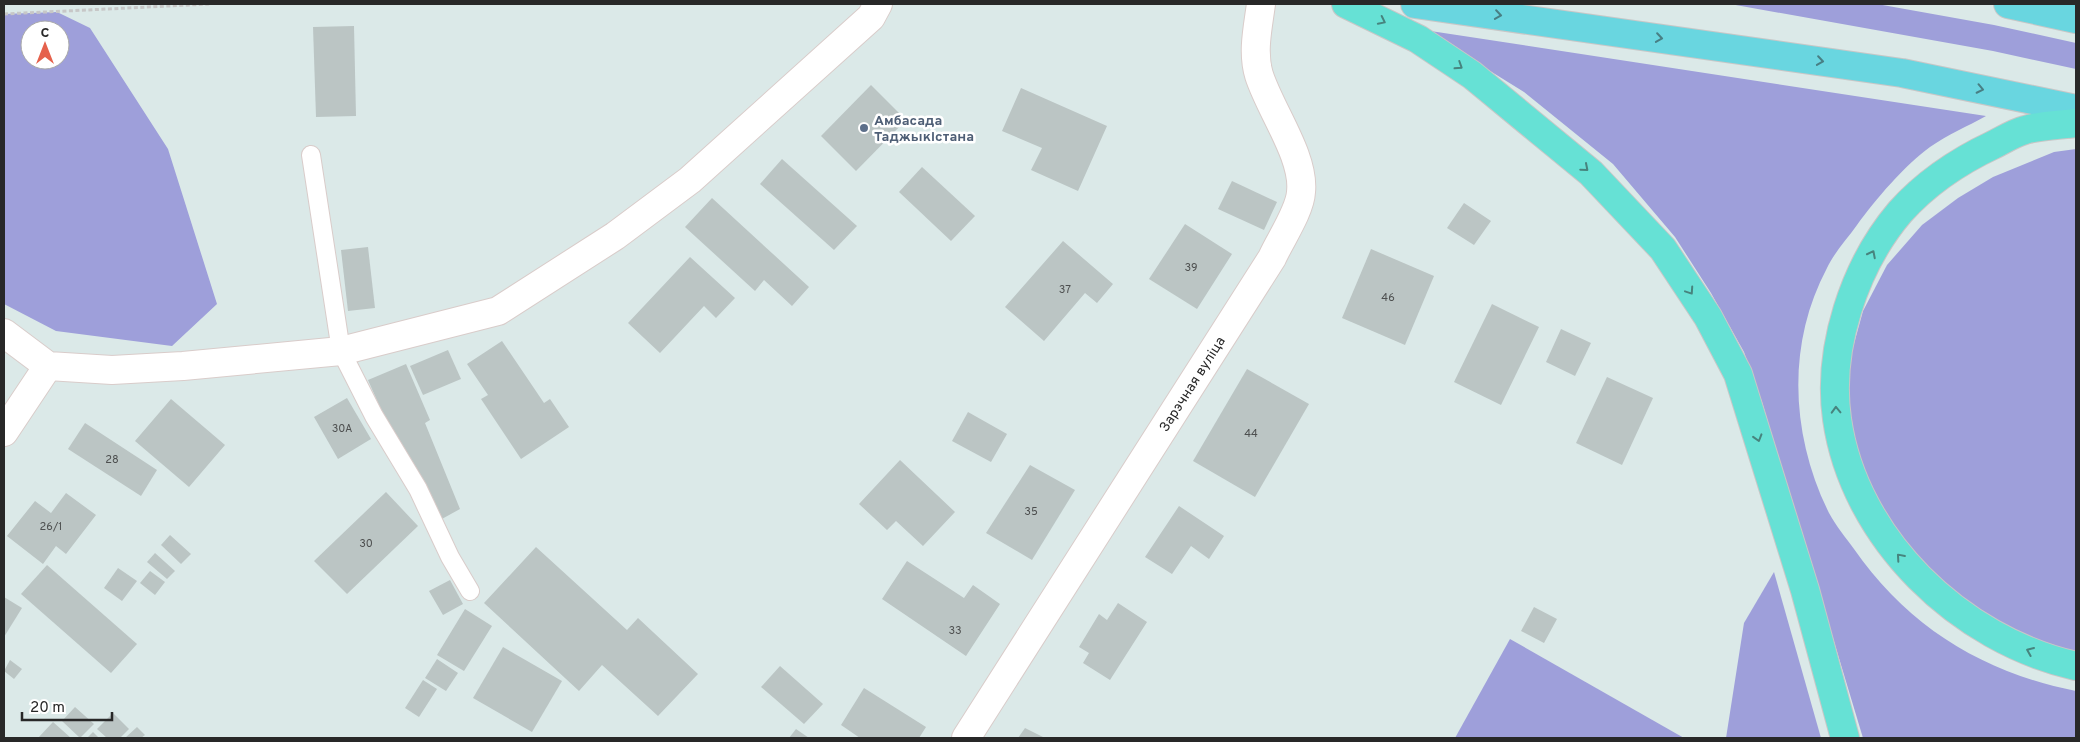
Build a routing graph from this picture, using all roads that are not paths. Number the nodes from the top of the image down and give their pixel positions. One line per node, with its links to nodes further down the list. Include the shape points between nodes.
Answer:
1 (878, 4): 11 (street, via 871,16 690,180 614,236 498,311)
2 (1261, 4): 16 (street, Зарэчная вуліца, via 1256,48 1259,74 1293,152 1302,181 1301,195 1272,258)
3 (1346, 4): 17 (highway, one-way to 17, via 1418,39 1472,75 1591,173 1663,249 1708,317 1738,374 1805,590)
4 (1415, 4): 7 (main road, one-way to 7, via 1902,73)
5 (2008, 4): 6 (main road)
6 (2076, 19)
7 (2076, 109)
8 (2076, 123): 15 (highway, one-way to 8, via 2053,661 1998,638 1921,581 1893,548 1865,505 1846,462 1837,418 1835,374 1855,288 1875,247 1900,212 1931,183 1976,153 2025,130)
9 (311, 155): 11 (lane)
10 (4, 333): 12 (street)
11 (341, 351): 12 (street, via 174,367 112,370); 14 (lane)
12 (48, 366): 13 (street)
13 (4, 432)
14 (470, 591)
15 (2076, 666)
16 (966, 738)
17 (1845, 738)

